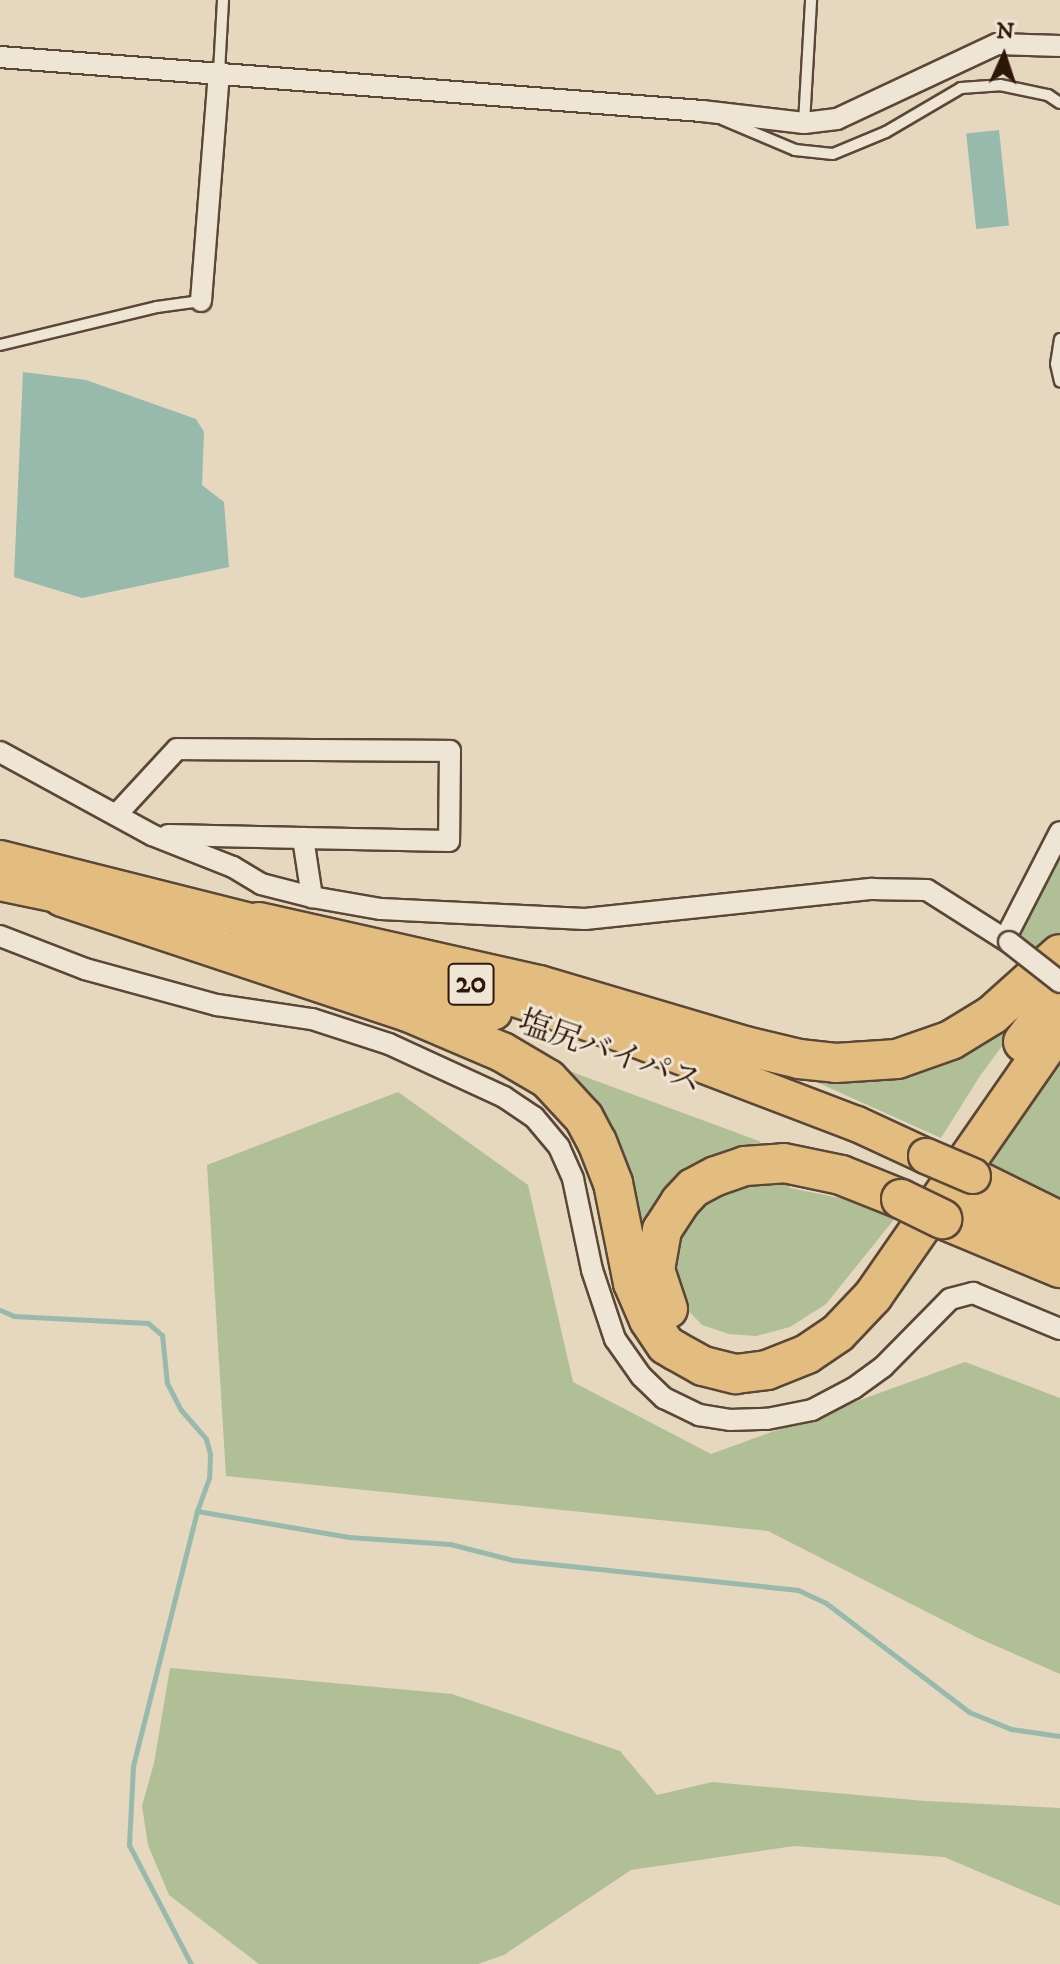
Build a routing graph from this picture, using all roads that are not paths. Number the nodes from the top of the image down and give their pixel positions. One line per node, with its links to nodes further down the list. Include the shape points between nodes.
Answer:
1 (223, 0): 5 (lane)
2 (811, 0): 8 (lane)
3 (1060, 46): 8 (street, via 997,44 837,119)
4 (0, 57): 5 (street)
5 (219, 72): 7 (street); 9 (street)
6 (1060, 103): 7 (lane, via 1048,95 1000,85 961,88 886,132 833,154 795,150)
7 (702, 111): 8 (street)
8 (804, 123)
9 (201, 301): 11 (lane)
10 (1060, 339): 12 (lane)
11 (0, 345)
12 (1060, 382)
13 (0, 752): 14 (street)
14 (117, 814): 16 (street); 17 (street, via 177,749 450,751 449,841)
15 (1060, 832): 24 (street)
16 (152, 835): 17 (street); 21 (street, via 233,867 261,884)
17 (303, 838): 21 (street)
18 (0, 858): 22 (highway, 塩尻バイパス / 20)
19 (0, 883): 20 (highway, 塩尻バイパス / 20)
20 (62, 897): 28 (highway, via 408,1012 502,1052 548,1079 584,1118 597,1142 613,1183 633,1283 657,1333 666,1345 703,1366 736,1374 767,1370 807,1354 838,1333 873,1296); 29 (highway, 塩尻バイパス / 20, via 161,915 443,995 623,1054 785,1117)
21 (312, 897): 24 (street, via 381,909 585,919 872,889 927,890)
22 (259, 922): 25 (highway, via 539,985 799,1059 836,1063 897,1059 951,1040 992,1015); 29 (highway, 塩尻バイパス / 20, via 626,1036 857,1124)
23 (0, 936): 34 (street, via 128,981 217,1005 312,1019 389,1044 504,1097 534,1117 559,1147 573,1179 598,1294 615,1339 664,1398 699,1415 767,1419 812,1410 883,1367 950,1299 973,1293)
24 (1007, 940): 26 (street, bridge)
25 (1060, 954)
26 (1060, 982)
27 (1060, 993): 29 (highway, via 995,1079 880,1261 830,1318 780,1348 754,1354 727,1352 691,1336 662,1296 655,1270 669,1216 693,1188 730,1170 774,1163 867,1184)
28 (1060, 1027)
29 (913, 1176): 30 (highway, bridge); 30 (highway, 塩尻バイパス / 20, bridge)
30 (958, 1196): 31 (highway, 塩尻バイパス / 20); 32 (highway, 塩尻バイパス / 20); 33 (highway)
31 (1060, 1219)
32 (1060, 1245)
33 (1060, 1268)
34 (1060, 1329)

